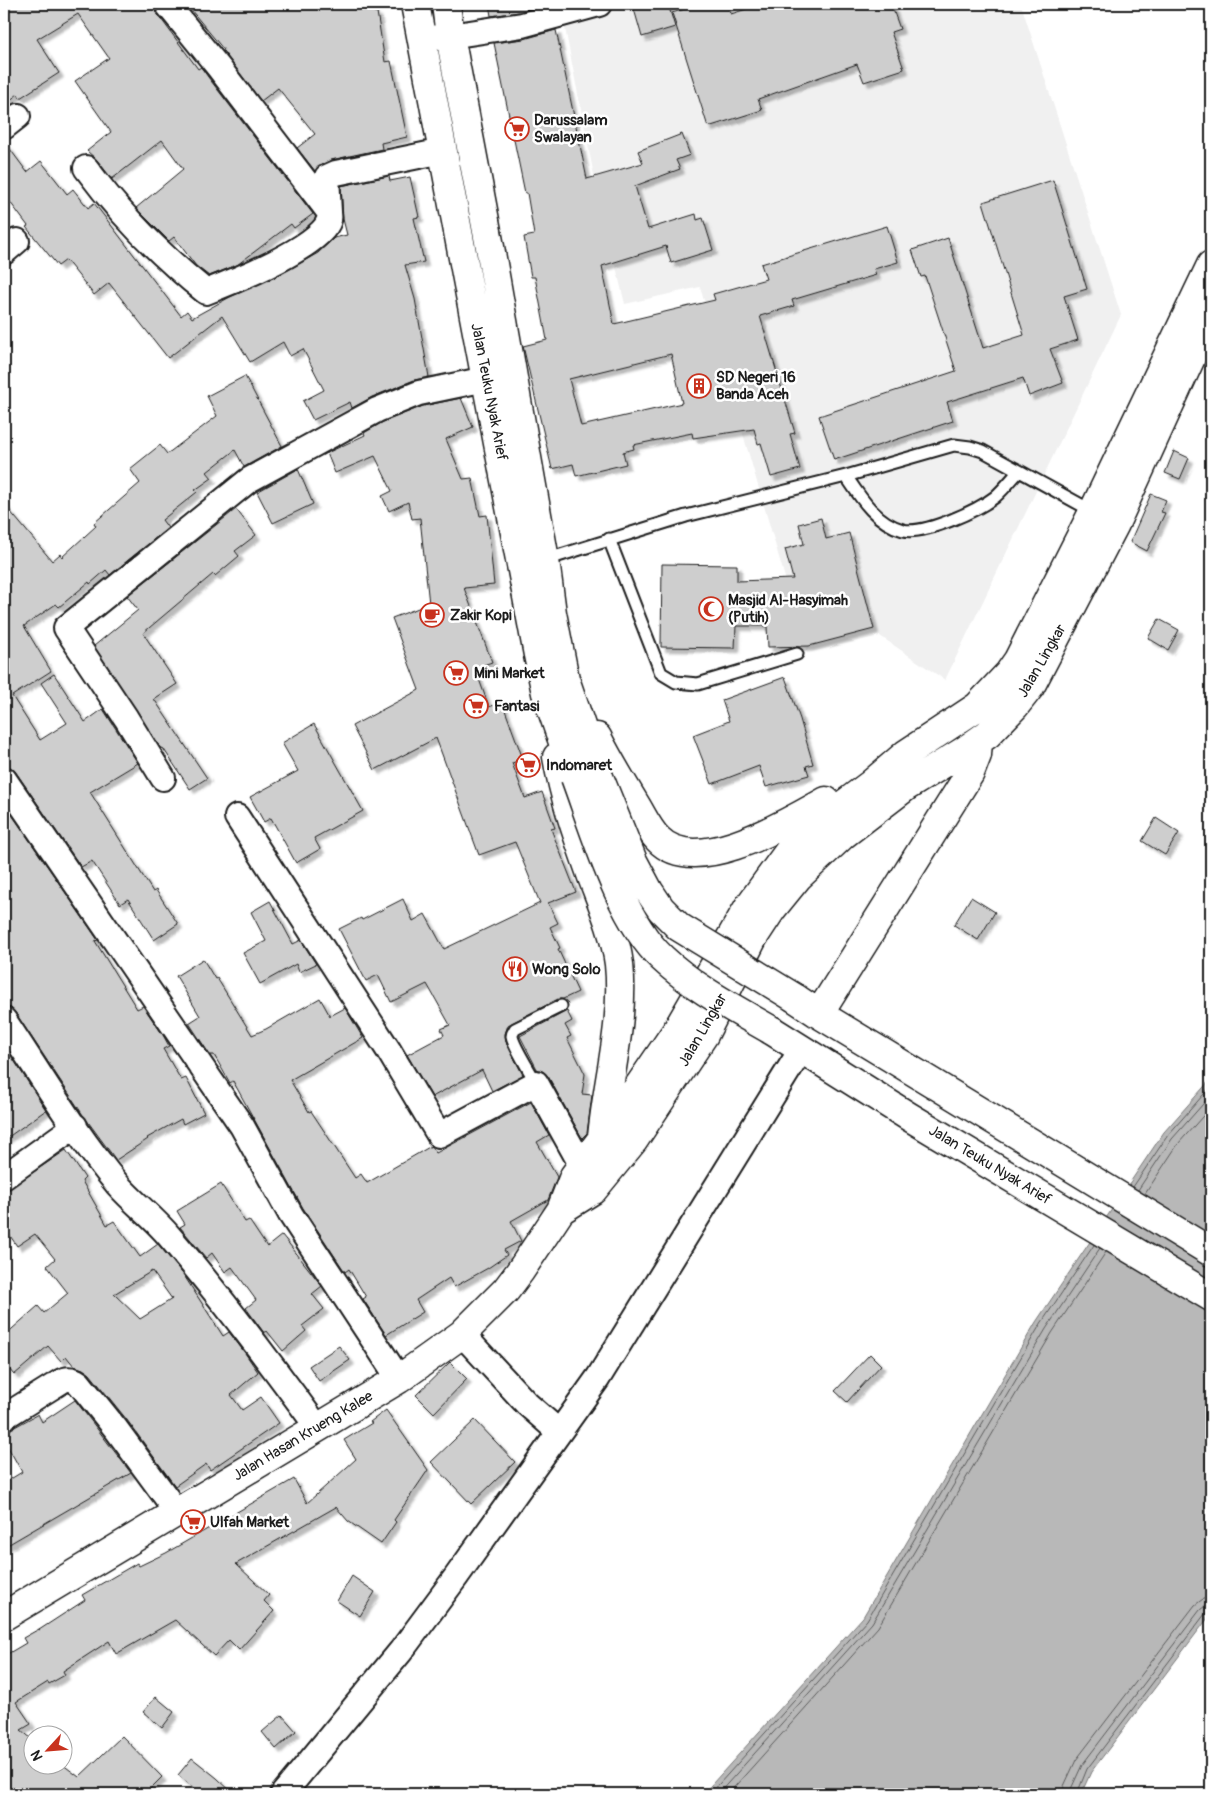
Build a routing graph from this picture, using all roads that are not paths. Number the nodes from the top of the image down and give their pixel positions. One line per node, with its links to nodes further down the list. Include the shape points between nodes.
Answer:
1 (167, 4): 9 (street)
2 (415, 4): 6 (main road, Jalan Teuku Nyak Arief)
3 (446, 4): 5 (main road, Jalan Teuku Nyak Arief)
4 (599, 4): 5 (street, via 522,25)
5 (450, 36): 6 (street); 17 (main road, Jalan Teuku Nyak Arief)
6 (421, 39): 7 (main road, Jalan Teuku Nyak Arief)
7 (443, 151): 9 (street, via 327,177); 12 (main road, Jalan Teuku Nyak Arief)
8 (86, 168): 9 (street, via 132,223 206,292 255,273 314,240 329,221)
9 (329, 212)
10 (1211, 265): 15 (main road)
11 (1211, 314): 15 (main road, Jalan Lingkar)
12 (486, 379): 19 (main road, Jalan Teuku Nyak Arief, via 538,655); 25 (street, via 418,393 377,410 248,480 66,628)
13 (1019, 471): 14 (lane, via 983,452 954,445); 14 (lane, via 996,496 979,507 922,530 904,530 888,523 867,507); 15 (lane)
14 (846, 476): 16 (lane)
15 (1096, 514): 20 (main road, Jalan Lingkar, via 1018,660); 21 (main road, Jalan Lingkar, via 1042,666 1030,687)
16 (609, 539): 17 (lane); 18 (lane, via 661,673 668,678 698,684)
17 (545, 560): 19 (main road, Jalan Teuku Nyak Arief)
18 (797, 654)
19 (556, 686): 23 (main road, via 658,839 670,848 687,853 707,853 772,830 831,798 878,766); 24 (main road); 34 (main road, via 560,770 610,924 618,964 620,1005)
20 (977, 707): 21 (main road); 23 (main road, Jalan Lingkar)
21 (1000, 723): 22 (main road, Jalan Lingkar)
22 (978, 741): 29 (main road, via 970,773); 37 (main road, Jalan Lingkar, via 907,786 843,834 798,877 753,938 704,1035 634,1140 593,1190)
23 (906, 754): 34 (main road, Jalan Lingkar, via 797,840 749,906 677,1030)
24 (585, 772): 29 (main road, bridge, via 661,909 679,927); 31 (main road, Jalan Teuku Nyak Arief, bridge, via 612,875 627,908 660,957 698,987)
25 (163, 778)
26 (4, 779): 41 (street, via 242,1126 291,1215)
27 (237, 817): 32 (street, via 440,1135)
28 (561, 1006): 32 (lane, via 513,1031 517,1048)
29 (819, 1014): 38 (main road)
30 (4, 1020): 33 (street)
31 (801, 1050): 39 (main road, Jalan Teuku Nyak Arief); 44 (street, via 644,1306)
32 (536, 1083): 35 (street)
33 (75, 1126): 36 (street); 43 (street, via 120,1186 168,1234 206,1279)
34 (602, 1140): 35 (main road, Jalan Lingkar)
35 (582, 1166): 37 (main road, Jalan Lingkar, via 574,1176)
36 (4, 1177)
37 (561, 1210): 40 (main road, Jalan Hasan Krueng Kalee)
38 (1211, 1252)
39 (1211, 1297)
40 (468, 1340): 41 (main road, Jalan Hasan Krueng Kalee); 44 (street, via 527,1404)
41 (399, 1378): 43 (main road, Jalan Hasan Krueng Kalee)
42 (4, 1418): 45 (street, via 60,1382 75,1380)
43 (318, 1428): 45 (main road, Jalan Hasan Krueng Kalee)
44 (559, 1432): 47 (street, via 401,1651)
45 (177, 1512): 46 (main road, Jalan Hasan Krueng Kalee)
46 (4, 1616)
47 (283, 1794)

